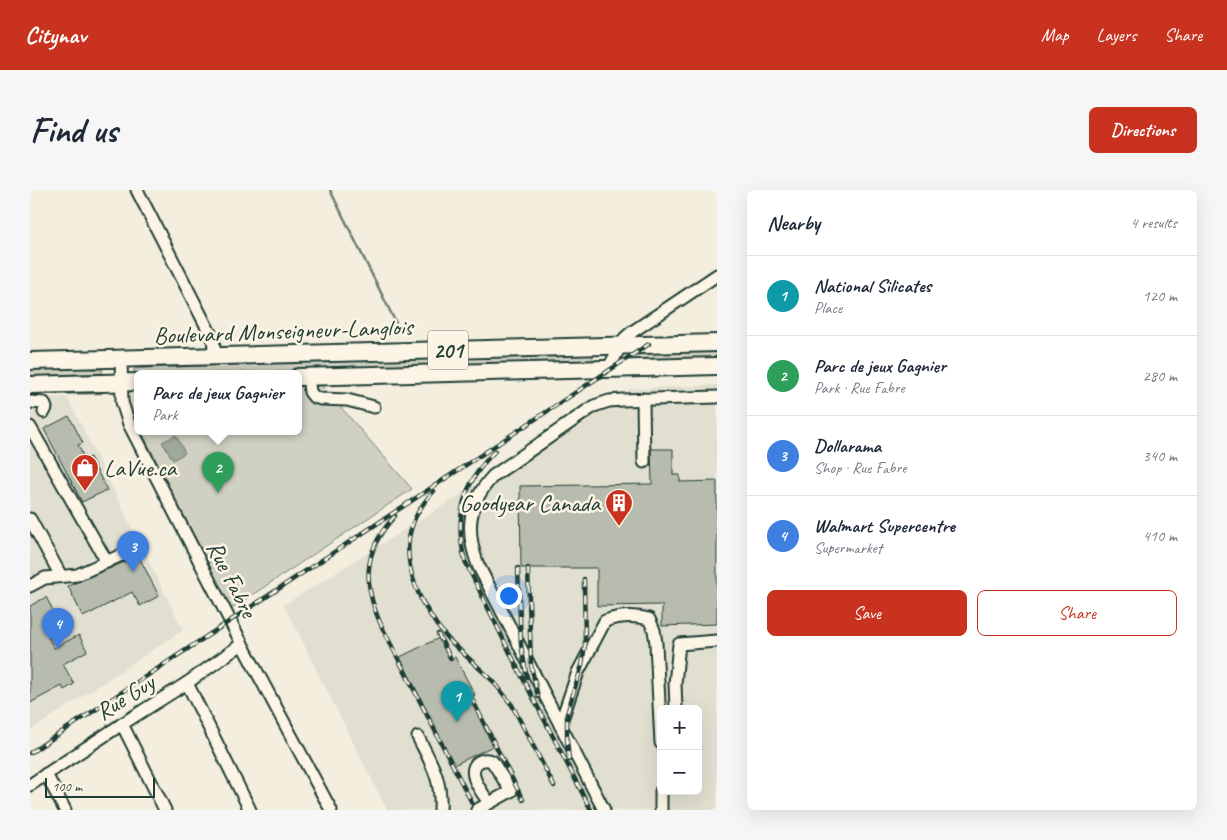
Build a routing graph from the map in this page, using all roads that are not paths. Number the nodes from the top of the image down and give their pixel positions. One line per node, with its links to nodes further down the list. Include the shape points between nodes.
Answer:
1 (137, 190): 5 (street, via 212,339)
2 (717, 275): 4 (street, via 636,328)
3 (717, 343): 4 (highway, Boulevard Monseigneur-Langlois / 201)
4 (621, 345): 5 (highway, Boulevard Monseigneur-Langlois / 201); 9 (street)
5 (214, 356): 6 (highway, Boulevard Monseigneur-Langlois / 201)
6 (121, 359): 7 (highway, Boulevard Monseigneur-Langlois / 201); 11 (street, Rue Fabre)
7 (30, 361)
8 (717, 366): 9 (highway, Boulevard Monseigneur-Langlois / 201)
9 (608, 369): 10 (highway, Boulevard Monseigneur-Langlois / 201)
10 (303, 377): 17 (street, via 314,397 347,400)
11 (121, 382): 12 (highway); 13 (highway); 19 (street, Rue Fabre, via 122,402)
12 (134, 382)
13 (30, 385)
14 (717, 397): 15 (street)
15 (643, 399): 22 (street); 34 (street, via 609,402 586,411 493,476 474,504 471,532 476,557)
16 (30, 402): 18 (street, via 44,403)
17 (374, 408)
18 (44, 412)
19 (134, 434)
20 (32, 435): 25 (street)
21 (135, 435): 29 (street, Rue Fabre)
22 (644, 462)
23 (30, 519): 26 (street)
24 (126, 554): 25 (street)
25 (106, 562): 26 (street, via 77,576)
26 (61, 576): 27 (street, via 45,578)
27 (30, 586)
28 (717, 641): 32 (street, via 679,644)
29 (242, 644): 30 (street, Rue Guy); 44 (street, Rue Fabre)
30 (187, 683): 33 (street, Rue Guy); 43 (street)
31 (659, 705): 34 (street, via 656,642 649,619 617,617 605,621 578,672)
32 (676, 705)
33 (122, 724): 36 (street, Rue Guy); 42 (street)
34 (560, 725): 39 (street)
35 (418, 736): 45 (street, via 440,786)
36 (46, 774): 37 (street, Rue Guy); 41 (street)
37 (30, 785)
38 (661, 795): 49 (street)
39 (596, 796): 47 (street); 48 (street)
40 (489, 803): 40 (street, via 511,791 492,761 487,759 475,765 474,778); 46 (street)
41 (65, 810)
42 (165, 810)
43 (250, 810)
44 (331, 810)
45 (440, 810)
46 (477, 810)
47 (604, 810)
48 (610, 810)
49 (661, 810)

